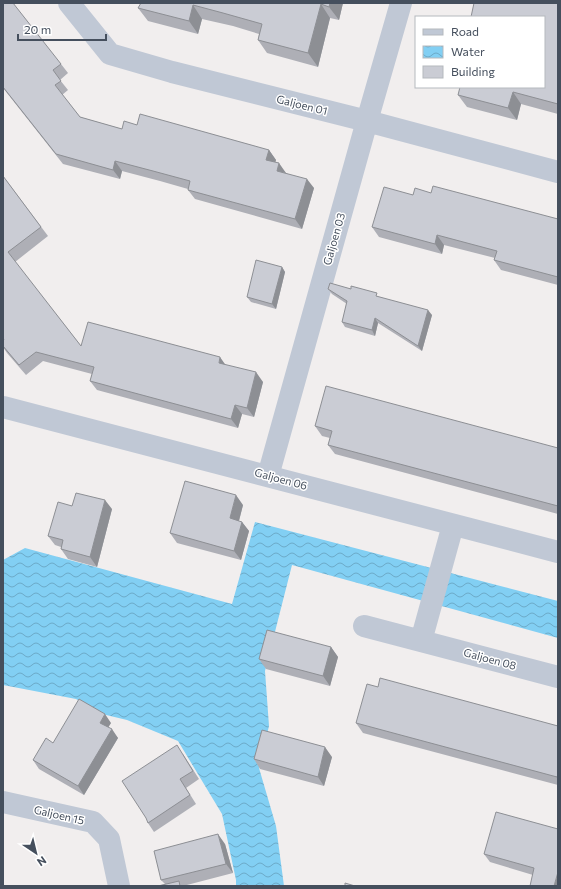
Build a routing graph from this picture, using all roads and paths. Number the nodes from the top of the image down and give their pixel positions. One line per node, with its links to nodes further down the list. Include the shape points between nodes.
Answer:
1 (69, 3): 4 (street, Galjoen 01)
2 (91, 3): 4 (street)
3 (401, 3): 5 (street, Galjoen 03)
4 (85, 24): 5 (street, Galjoen 01, via 110,54)
5 (367, 121): 6 (street, Galjoen 01); 8 (street, Galjoen 03)
6 (558, 172)
7 (3, 407): 8 (street, Galjoen 06)
8 (268, 476): 9 (street, Galjoen 06)
9 (453, 524): 10 (street, Galjoen 06); 12 (street)
10 (558, 552)
11 (364, 626): 12 (street, Galjoen 08)
12 (421, 641): 13 (street, Galjoen 08)
13 (558, 677)
14 (3, 802): 15 (street, Galjoen 15, via 93,822 109,840)
15 (119, 886)

